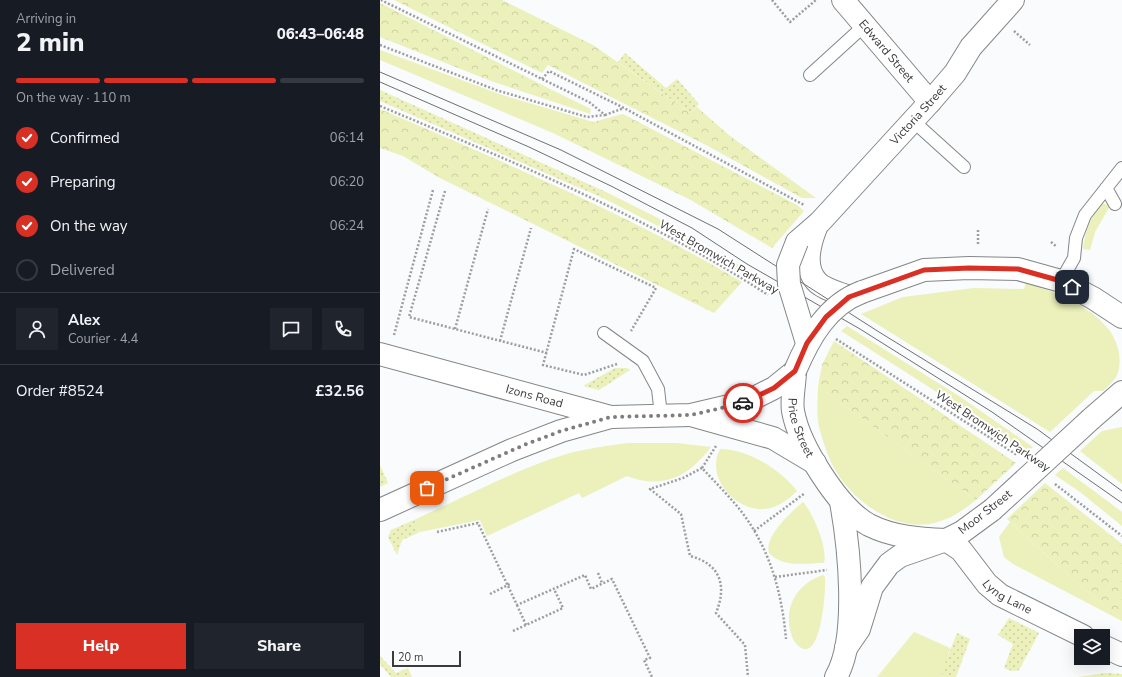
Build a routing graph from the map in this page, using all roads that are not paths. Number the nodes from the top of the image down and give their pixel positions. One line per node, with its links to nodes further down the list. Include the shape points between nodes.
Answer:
1 (843, 0): 3 (street, Edward Street)
2 (1013, 0): 5 (street, Victoria Street, via 971,47 955,73)
3 (864, 25): 4 (lane); 5 (street, Edward Street)
4 (810, 75)
5 (930, 102): 6 (street, Victoria Street)
6 (912, 120): 7 (lane); 11 (street, Victoria Street, via 812,216)
7 (964, 167)
8 (1122, 168): 9 (lane)
9 (1106, 188): 10 (lane); 12 (lane, via 1085,215 1076,238 1074,258)
10 (1115, 204)
11 (803, 247): 13 (street, via 810,271 819,284); 16 (street, Victoria Street, bridge, via 788,265 790,284)
12 (1061, 281): 13 (street, Price Street, via 1018,269 924,270); 14 (street, Price Street)
13 (856, 294): 16 (street, Price Street, bridge, via 826,317)
14 (1122, 317)
15 (604, 333): 20 (lane, via 643,361 658,389)
16 (807, 343): 18 (street, Price Street, bridge)
17 (386, 347): 22 (street, Izons Road)
18 (795, 371): 21 (street, Izons Road, via 774,388 746,402); 23 (street, Price Street, via 793,410 801,436)
19 (1122, 392): 26 (street, Moor Street, bridge, via 992,510 962,532)
20 (661, 415): 21 (street, Izons Road); 22 (street, Izons Road)
21 (691, 415): 23 (street, Izons Road, via 773,438)
22 (611, 417): 25 (street, via 561,431 512,450)
23 (815, 463): 24 (street, Price Street)
24 (841, 502): 26 (street, Price Street, via 868,524 890,533 917,539); 28 (street, Moor Street, via 850,569)
25 (380, 510)
26 (946, 540): 27 (street, Lyng Lane, via 961,550 987,584 1000,595); 28 (street, Moor Street, via 900,556 889,564 872,587 859,629)
27 (1074, 632)
28 (846, 648): 31 (street, Moor Street)
29 (1110, 649): 30 (street)
30 (1122, 655)
31 (836, 677)

